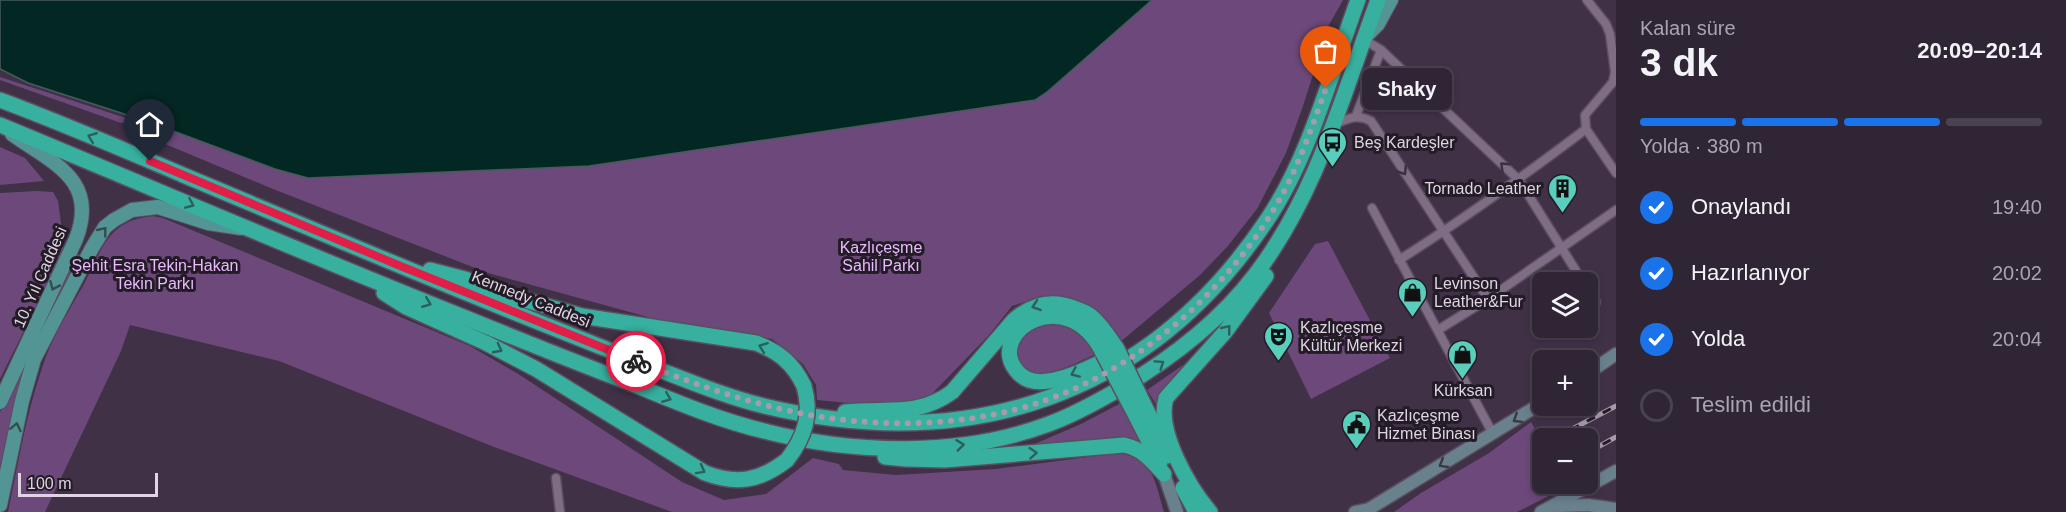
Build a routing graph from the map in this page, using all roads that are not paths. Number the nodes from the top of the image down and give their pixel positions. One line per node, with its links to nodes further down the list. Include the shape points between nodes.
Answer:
1 (1358, 0): 26 (highway, Kennedy Caddesi, via 1297,166 1277,205 1206,296)
2 (1378, 0): 5 (highway)
3 (1391, 0): 5 (main road, via 1378,24)
4 (1587, 0): 11 (street, via 1610,34 1615,72 1613,82 1585,116)
5 (1363, 39): 6 (street); 10 (highway)
6 (1381, 50): 8 (street); 13 (street, one-way to 6)
7 (0, 100): 21 (highway, Kennedy Caddesi, one-way to 7)
8 (1356, 116): 10 (street); 18 (street, one-way to 18, via 1371,121)
9 (0, 125): 17 (highway, one-way to 17); 30 (main road, 10. Yıl Caddesi, one-way to 30, via 65,170 79,193 83,212 76,239)
10 (1333, 126): 16 (highway)
11 (1586, 129): 12 (street); 13 (street)
12 (1616, 173)
13 (1519, 180): 18 (street); 19 (street)
14 (1372, 208): 20 (street)
15 (1616, 210): 19 (street)
16 (1295, 214): 35 (highway, one-way to 16, via 935,448 994,440 1047,425 1092,405 1172,356 1212,321 1254,277); 46 (highway, one-way to 16, via 1178,463 1164,417 1166,398 1225,332 1276,262)
17 (248, 228): 23 (highway); 39 (main road, 10. Yıl Caddesi, one-way to 17, via 34,359 105,227 132,210 158,207 208,224)
18 (1444, 232): 20 (street); 24 (street)
19 (1562, 248): 22 (street); 24 (street)
20 (1399, 260): 25 (street)
21 (398, 265): 23 (highway, one-way to 21, bridge, via 406,307 486,343 558,382 719,478 756,478 776,468 798,445 806,427 808,406 804,386 791,364 756,343 582,316 465,279); 33 (highway, Kennedy Caddesi, via 700,386)
22 (1577, 272)
23 (353, 273): 35 (highway, one-way to 35, via 702,412 789,437)
24 (1488, 299): 25 (street)
25 (1438, 330): 34 (street)
26 (1149, 345): 27 (highway, one-way to 27, via 1061,379 1038,382 1027,381 1018,374 1009,354 1017,333 1047,316 1069,318); 33 (highway, Kennedy Caddesi, via 1083,385 1013,410 919,423)
27 (1110, 351): 32 (highway, bridge); 33 (highway, one-way to 33, via 1104,329 1089,314 1068,305 1046,303 1025,310 1014,320 941,400 908,410 853,411)
28 (1616, 354): 29 (main road)
29 (1598, 366)
30 (0, 402)
31 (1532, 409): 34 (main road, one-way to 34)
32 (1142, 415): 37 (highway); 45 (highway)
33 (824, 418)
34 (1493, 434): 42 (main road, one-way to 42)
35 (851, 445): 37 (highway, one-way to 37, via 882,456 945,460 1124,445 1147,455)
36 (1616, 471): 40 (main road)
37 (1164, 474): 44 (main road)
38 (556, 478): 43 (street)
39 (0, 505)
40 (1556, 506): 41 (main road); 48 (main road)
41 (1616, 509)
42 (1367, 510): 47 (main road)
43 (561, 512)
44 (1176, 512)
45 (1196, 512)
46 (1210, 512)
47 (1355, 512)
48 (1541, 512)

